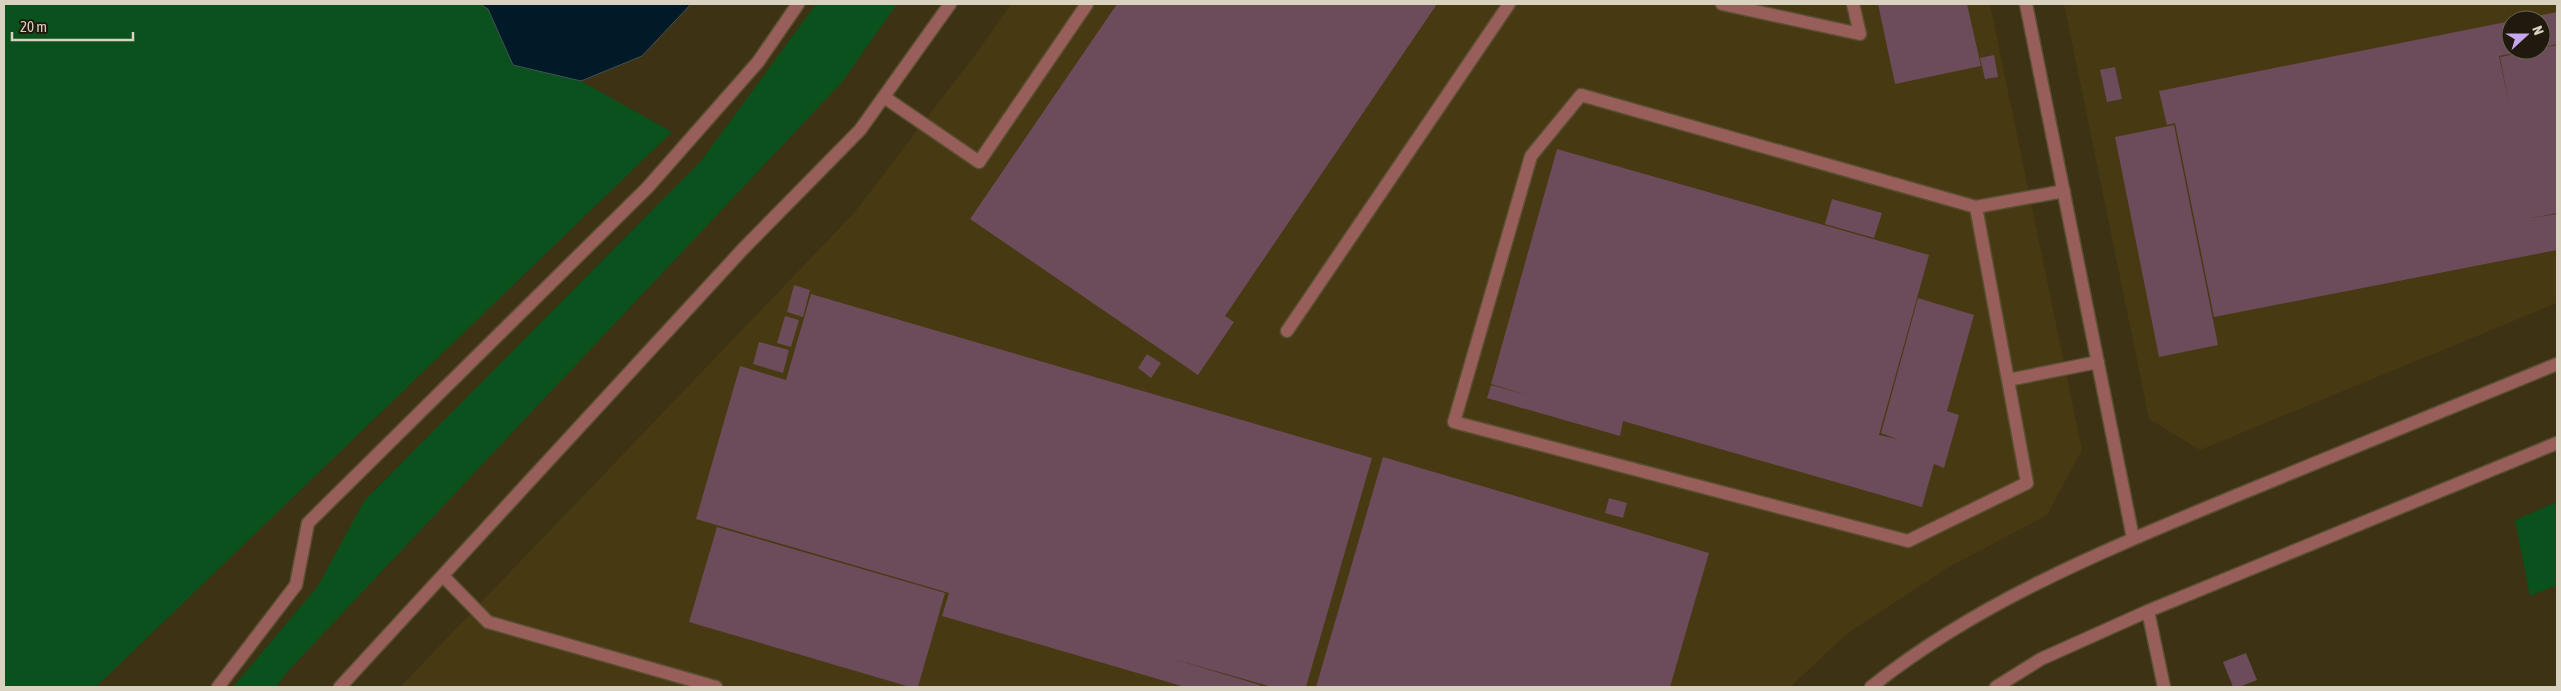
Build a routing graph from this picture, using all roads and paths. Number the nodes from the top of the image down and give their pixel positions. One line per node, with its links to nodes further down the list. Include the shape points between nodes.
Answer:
1 (798, 4): 19 (street, via 758,62 648,187 308,523 296,585)
2 (950, 4): 8 (street)
3 (1087, 4): 8 (street, via 979,162)
4 (1509, 4): 11 (street)
5 (1722, 4): 6 (street, via 1860,34)
6 (1853, 4)
7 (2026, 4): 9 (street)
8 (884, 97): 17 (street, via 860,130 743,249)
9 (2064, 190): 10 (street); 12 (street)
10 (1976, 207): 14 (street); 14 (street, via 1581,96 1531,156 1454,422 1908,541 2027,483)
11 (1287, 331)
12 (2098, 362): 14 (street); 16 (street)
13 (2557, 364): 16 (street)
14 (2008, 380)
15 (2557, 443): 18 (street)
16 (2133, 538): 22 (street, via 2044,578 1964,622)
17 (442, 576): 20 (street); 21 (street, via 488,622)
18 (2148, 611): 23 (street, via 2041,659); 24 (street)
19 (218, 687)
20 (340, 687)
21 (716, 687)
22 (1871, 687)
23 (1996, 687)
24 (2164, 687)

